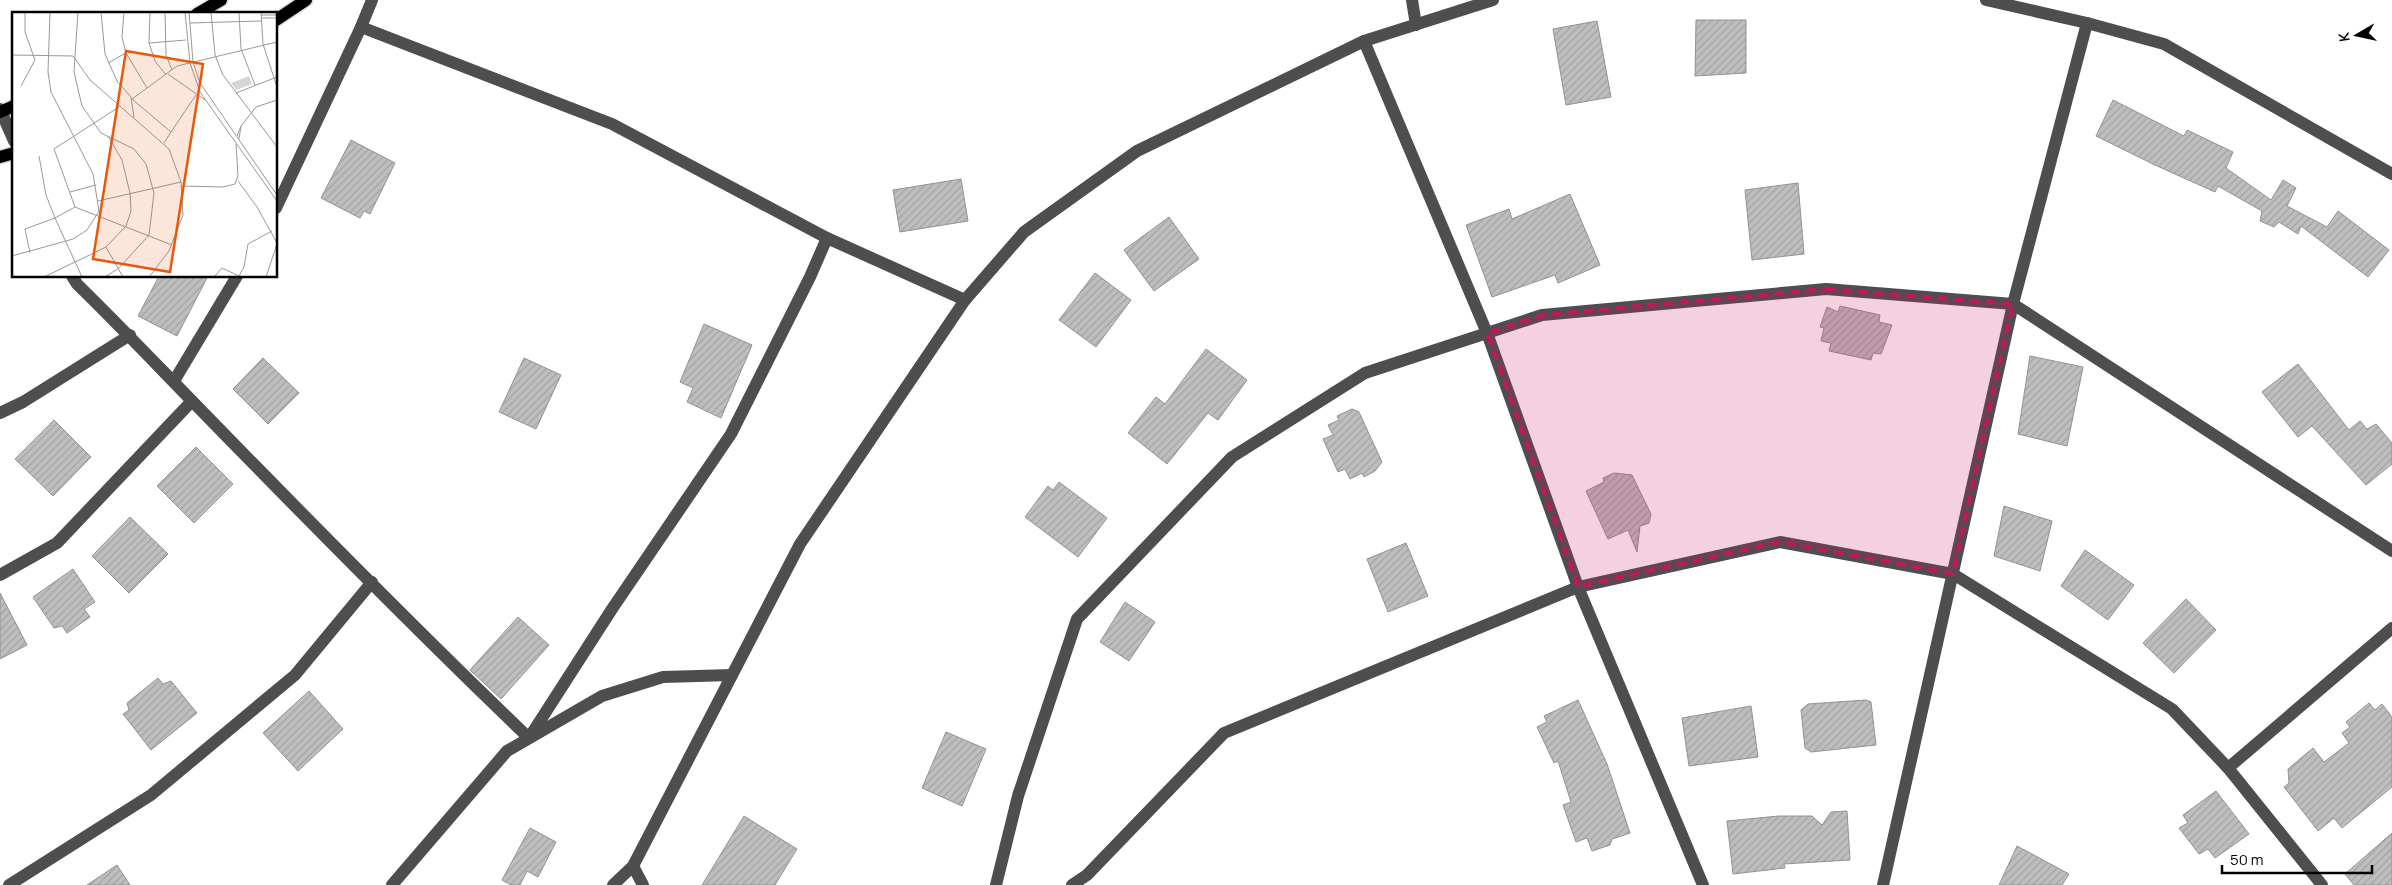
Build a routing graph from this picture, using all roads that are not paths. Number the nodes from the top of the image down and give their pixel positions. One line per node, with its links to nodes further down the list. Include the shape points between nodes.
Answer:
1 (222, 0): 7 (main road)
2 (306, 0): 8 (main road)
3 (372, 0): 11 (street)
4 (1412, 0): 10 (street)
5 (1492, 0): 10 (street)
6 (1986, 0): 9 (street)
7 (201, 12)
8 (278, 19)
9 (2087, 23): 16 (street, via 2164,44); 22 (street)
10 (1416, 25): 12 (street)
11 (361, 27): 17 (street); 18 (street, via 612,124)
12 (1364, 41): 21 (street, via 1137,151 1024,232); 23 (street)
13 (12, 107): 14 (main road)
14 (0, 111): 15 (street)
15 (12, 137)
16 (2392, 174)
17 (278, 204)
18 (827, 238): 21 (street); 35 (street, via 731,434)
19 (73, 278): 24 (street)
20 (236, 278): 25 (street)
21 (965, 300): 34 (street, via 800,544)
22 (2014, 304): 23 (street, via 1826,288 1542,315); 28 (street); 29 (street)
23 (1487, 333): 32 (street); 42 (street, via 1365,373 1232,457 1077,619 1018,796)
24 (130, 335): 25 (street); 27 (street, via 24,402)
25 (174, 381): 26 (street)
26 (192, 400): 30 (street, via 56,542); 31 (street)
27 (0, 412)
28 (2392, 551)
29 (1953, 574): 32 (street, via 1780,542); 36 (street, via 2172,709); 45 (street)
30 (0, 575)
31 (372, 582): 35 (street); 38 (street, via 295,675 151,795)
32 (1578, 587): 43 (street, via 1224,733 1087,875); 44 (street)
33 (2392, 628): 36 (street)
34 (732, 675): 35 (street, via 663,677 602,696); 37 (street)
35 (529, 738): 39 (street, via 507,751)
36 (2228, 768): 46 (street)
37 (633, 866): 40 (street); 41 (street)
38 (14, 884)
39 (392, 885)
40 (613, 885)
41 (643, 885)
42 (996, 885)
43 (1072, 885)
44 (1703, 885)
45 (1883, 885)
46 (2322, 885)

